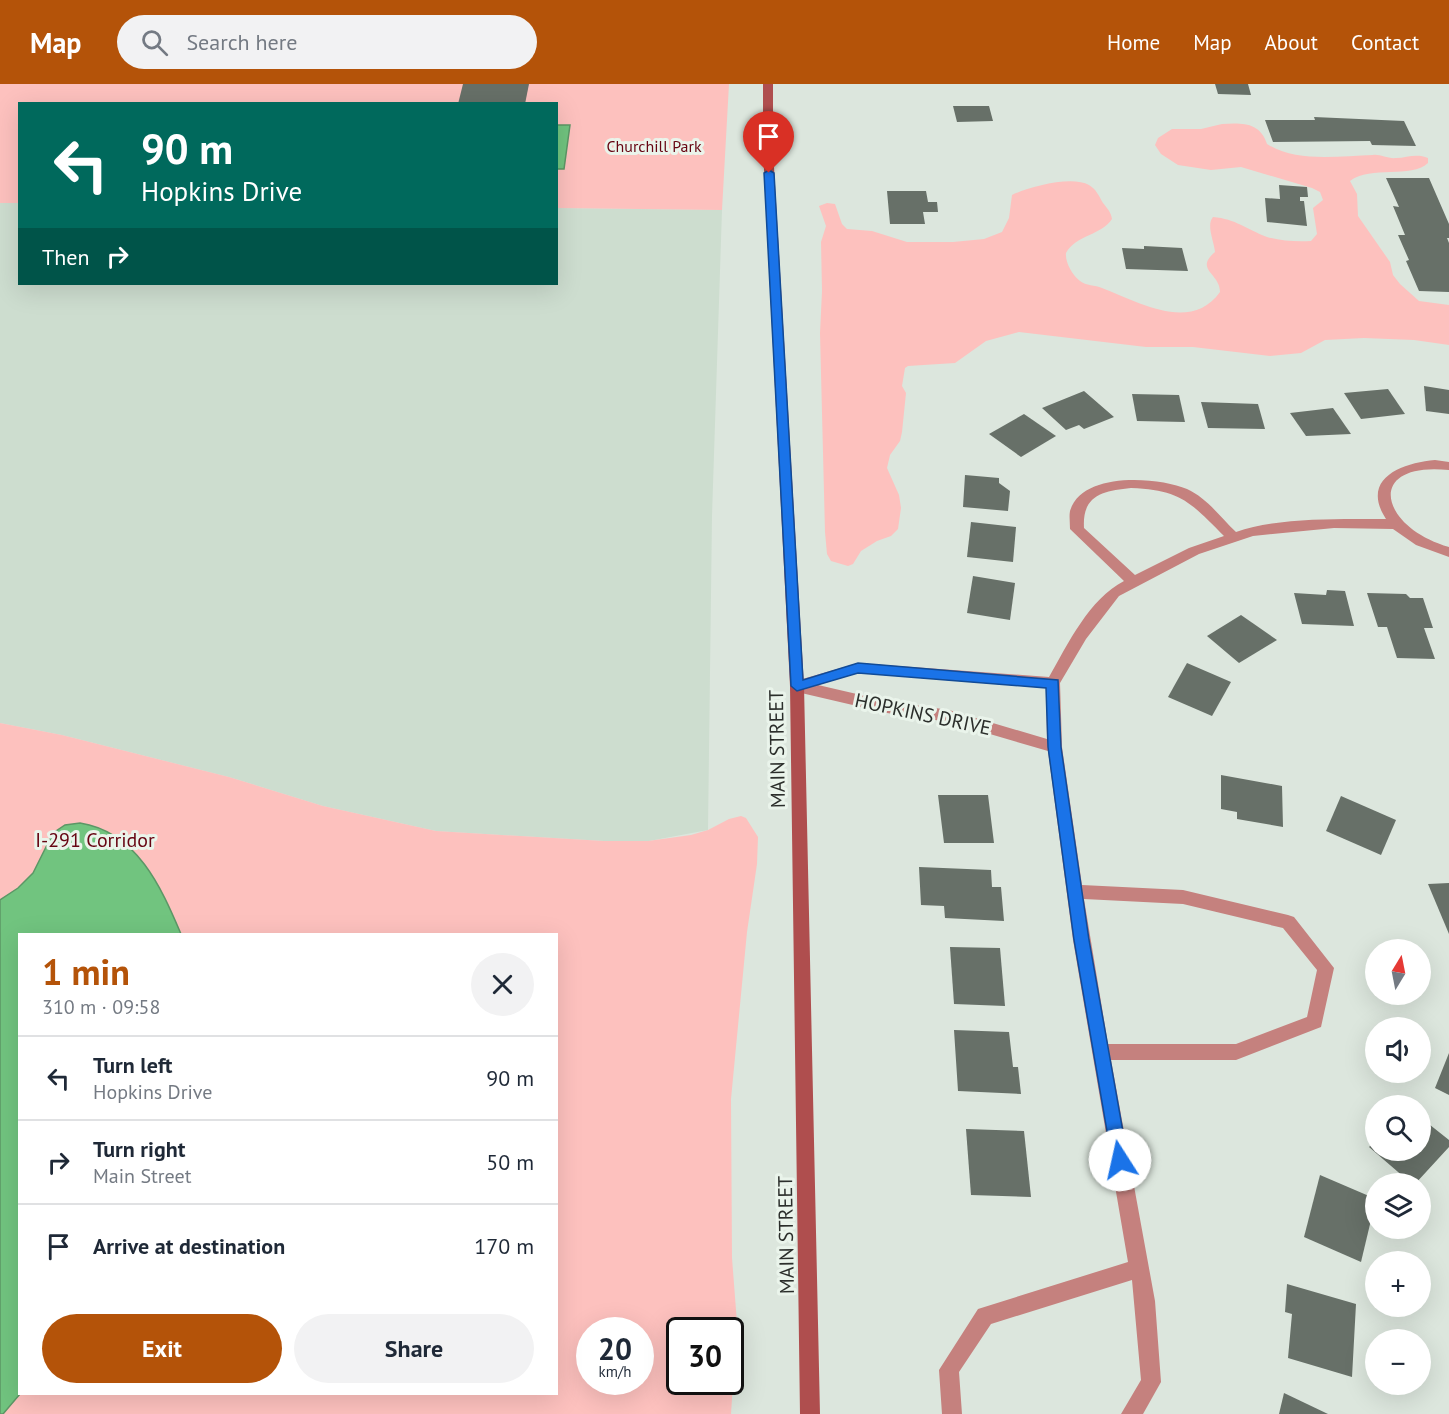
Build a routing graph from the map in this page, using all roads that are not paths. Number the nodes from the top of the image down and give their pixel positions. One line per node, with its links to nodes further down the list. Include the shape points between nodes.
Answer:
1 (768, 84): 8 (main road, MAIN STREET, via 768,150)
2 (1449, 465): 3 (street, via 1420,465 1402,470 1389,480 1383,493 1386,508)
3 (1396, 524): 4 (street, via 1334,523 1252,531); 5 (street, via 1432,548)
4 (1233, 537): 6 (street, via 1194,550); 6 (street, via 1192,497 1162,486 1114,484 1089,495 1077,510 1077,529)
5 (1449, 552)
6 (1134, 582): 7 (street, via 1114,592 1081,635)
7 (1053, 683): 8 (street, HOPKINS DRIVE, via 858,668); 9 (street)
8 (797, 686): 9 (street, HOPKINS DRIVE, via 887,707 949,716); 13 (main road, MAIN STREET)
9 (1055, 747): 10 (street)
10 (1075, 892): 11 (street); 11 (street, via 1183,897 1288,922 1326,968 1315,1022 1236,1052)
11 (1101, 1052): 12 (street)
12 (1139, 1268): 14 (street, via 986,1316 949,1370); 15 (street, via 1151,1382)
13 (810, 1414)
14 (952, 1414)
15 (1131, 1414)

